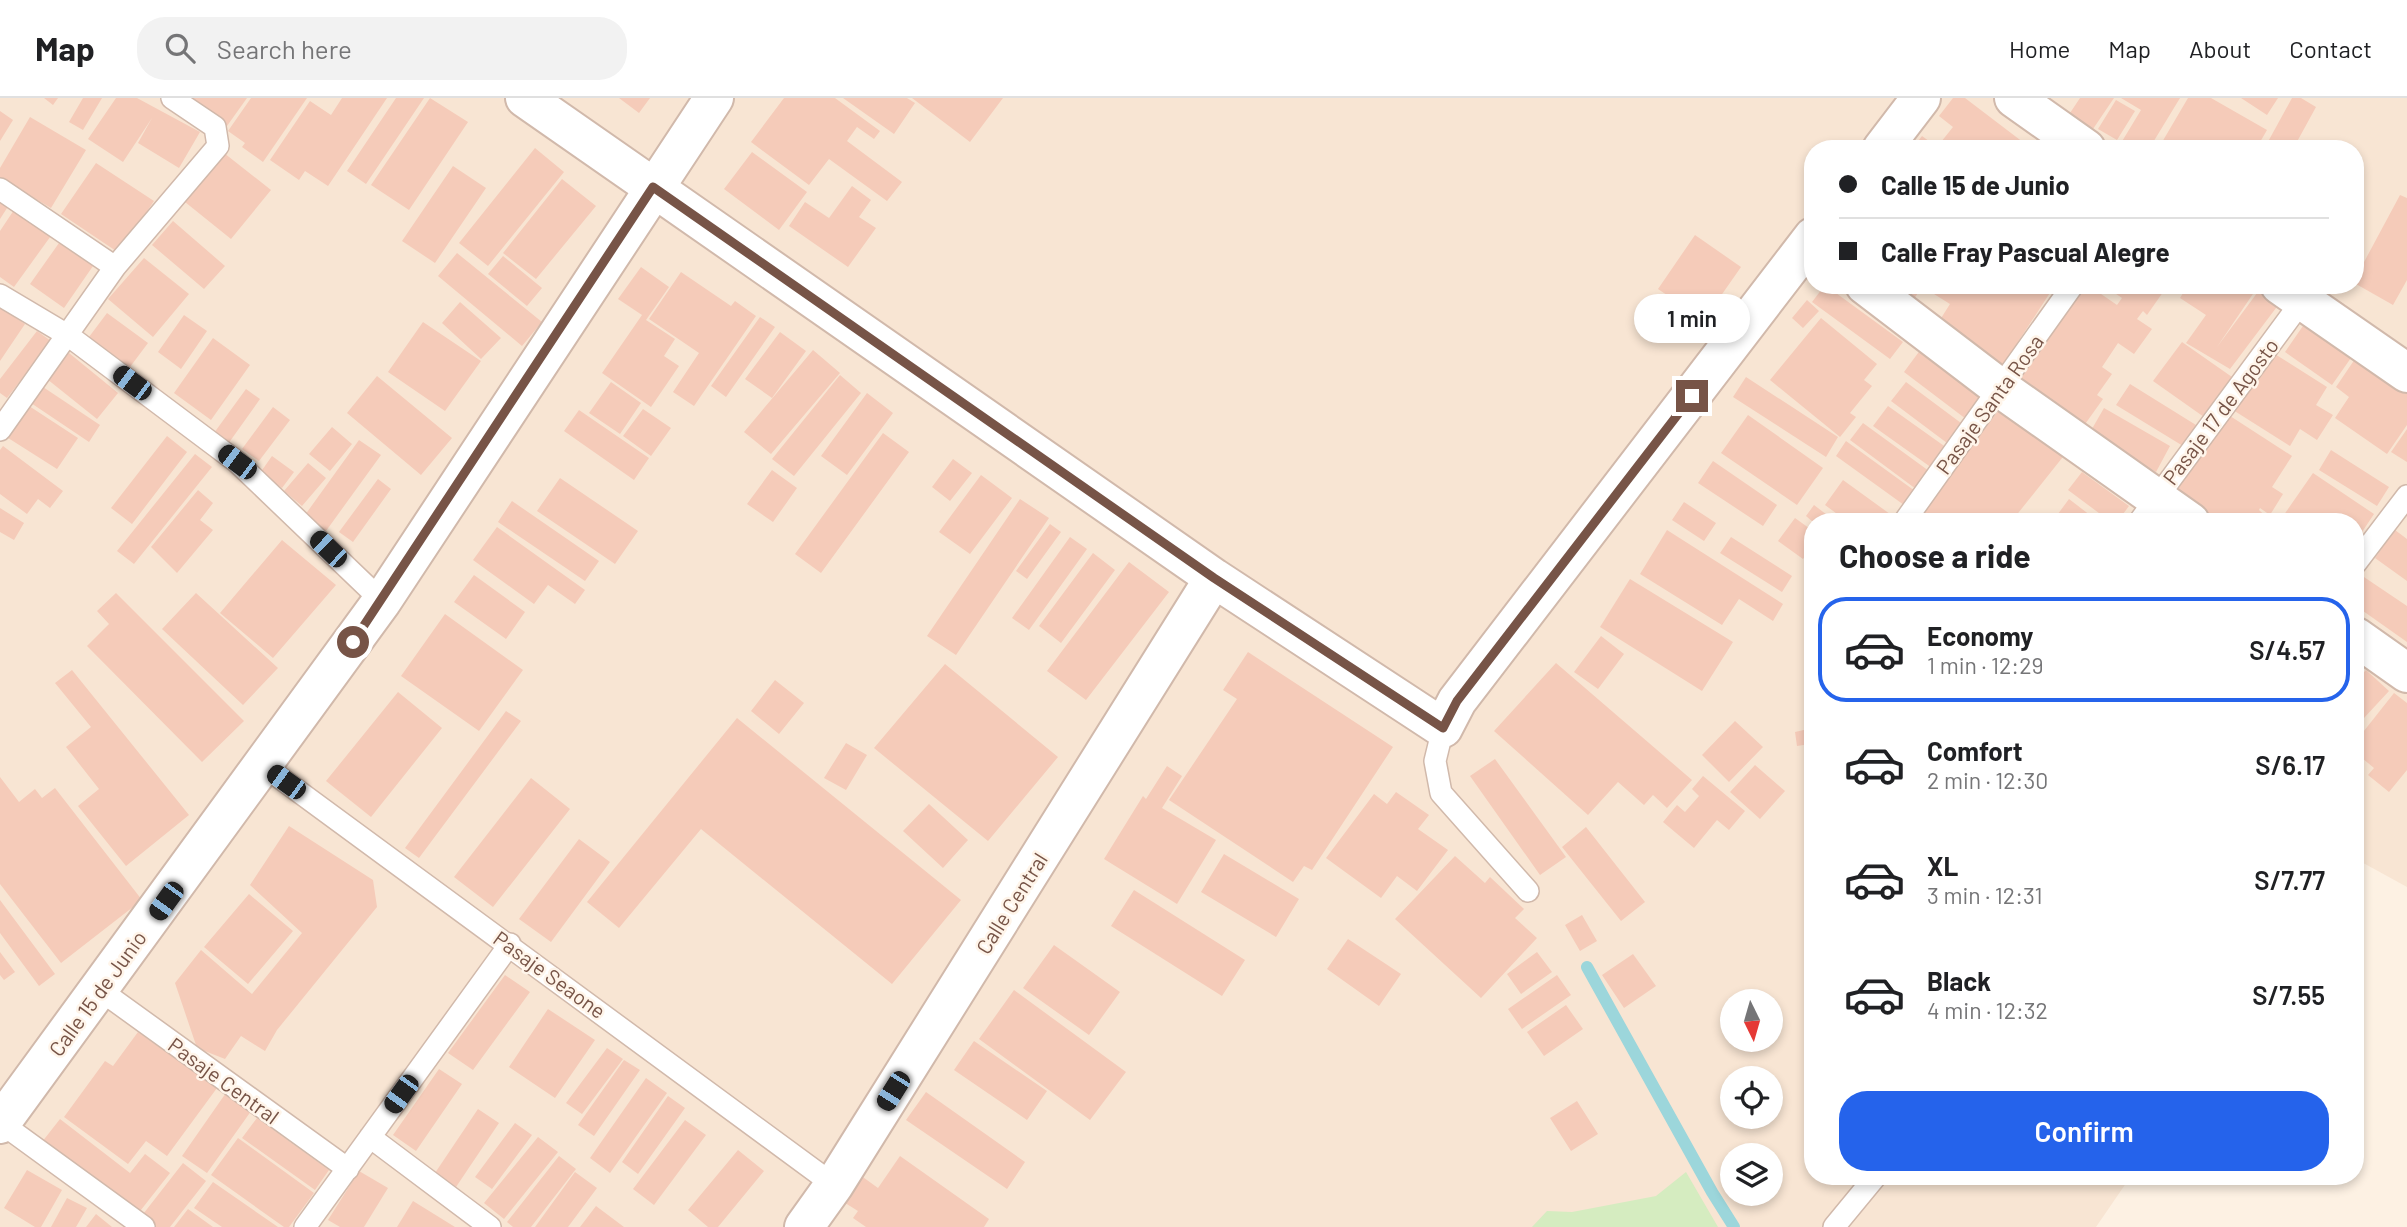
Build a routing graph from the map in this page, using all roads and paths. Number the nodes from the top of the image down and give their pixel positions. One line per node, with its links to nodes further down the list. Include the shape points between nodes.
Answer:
1 (172, 98): 11 (lane, via 215,128 218,146)
2 (525, 98): 8 (street)
3 (714, 98): 8 (street, Calle 15 de Junio)
4 (1921, 98): 6 (street)
5 (2014, 98): 7 (street)
6 (1889, 140)
7 (2073, 140)
8 (653, 187): 25 (street); 26 (street, Calle 15 de Junio)
9 (0, 189): 11 (lane)
10 (1804, 252): 29 (street, via 1457,701)
11 (115, 267): 17 (lane)
12 (1877, 294): 19 (street)
13 (2067, 294): 19 (lane, Pasaje Santa Rosa)
14 (2290, 294): 22 (lane, Pasaje 17 de Agosto)
15 (2292, 294): 18 (street)
16 (0, 295): 17 (lane)
17 (69, 336): 20 (lane); 26 (lane, via 237,462)
18 (2407, 373)
19 (2000, 388): 22 (street); 23 (lane, Pasaje Santa Rosa)
20 (0, 429)
21 (2407, 496): 24 (lane)
22 (2148, 510)
23 (1910, 513)
24 (2364, 553)
25 (1214, 578): 29 (street); 37 (street, Calle Central)
26 (382, 601): 30 (street, Calle 15 de Junio)
27 (2364, 643): 28 (street)
28 (2407, 673)
29 (1443, 728): 31 (lane, via 1435,761 1441,793)
30 (264, 766): 32 (lane, Pasaje Seaone); 33 (street, Calle 15 de Junio)
31 (1528, 891)
32 (510, 944): 35 (lane); 37 (lane, Pasaje Seaone)
33 (100, 990): 34 (street, Calle 15 de Junio); 36 (lane, Pasaje Central)
34 (1, 1124): 39 (lane)
35 (370, 1137): 36 (lane); 41 (lane)
36 (348, 1169): 40 (lane)
37 (834, 1185): 42 (street, Calle Central)
38 (1869, 1185): 43 (lane)
39 (144, 1227)
40 (305, 1227)
41 (490, 1227)
42 (804, 1227)
43 (1834, 1227)

